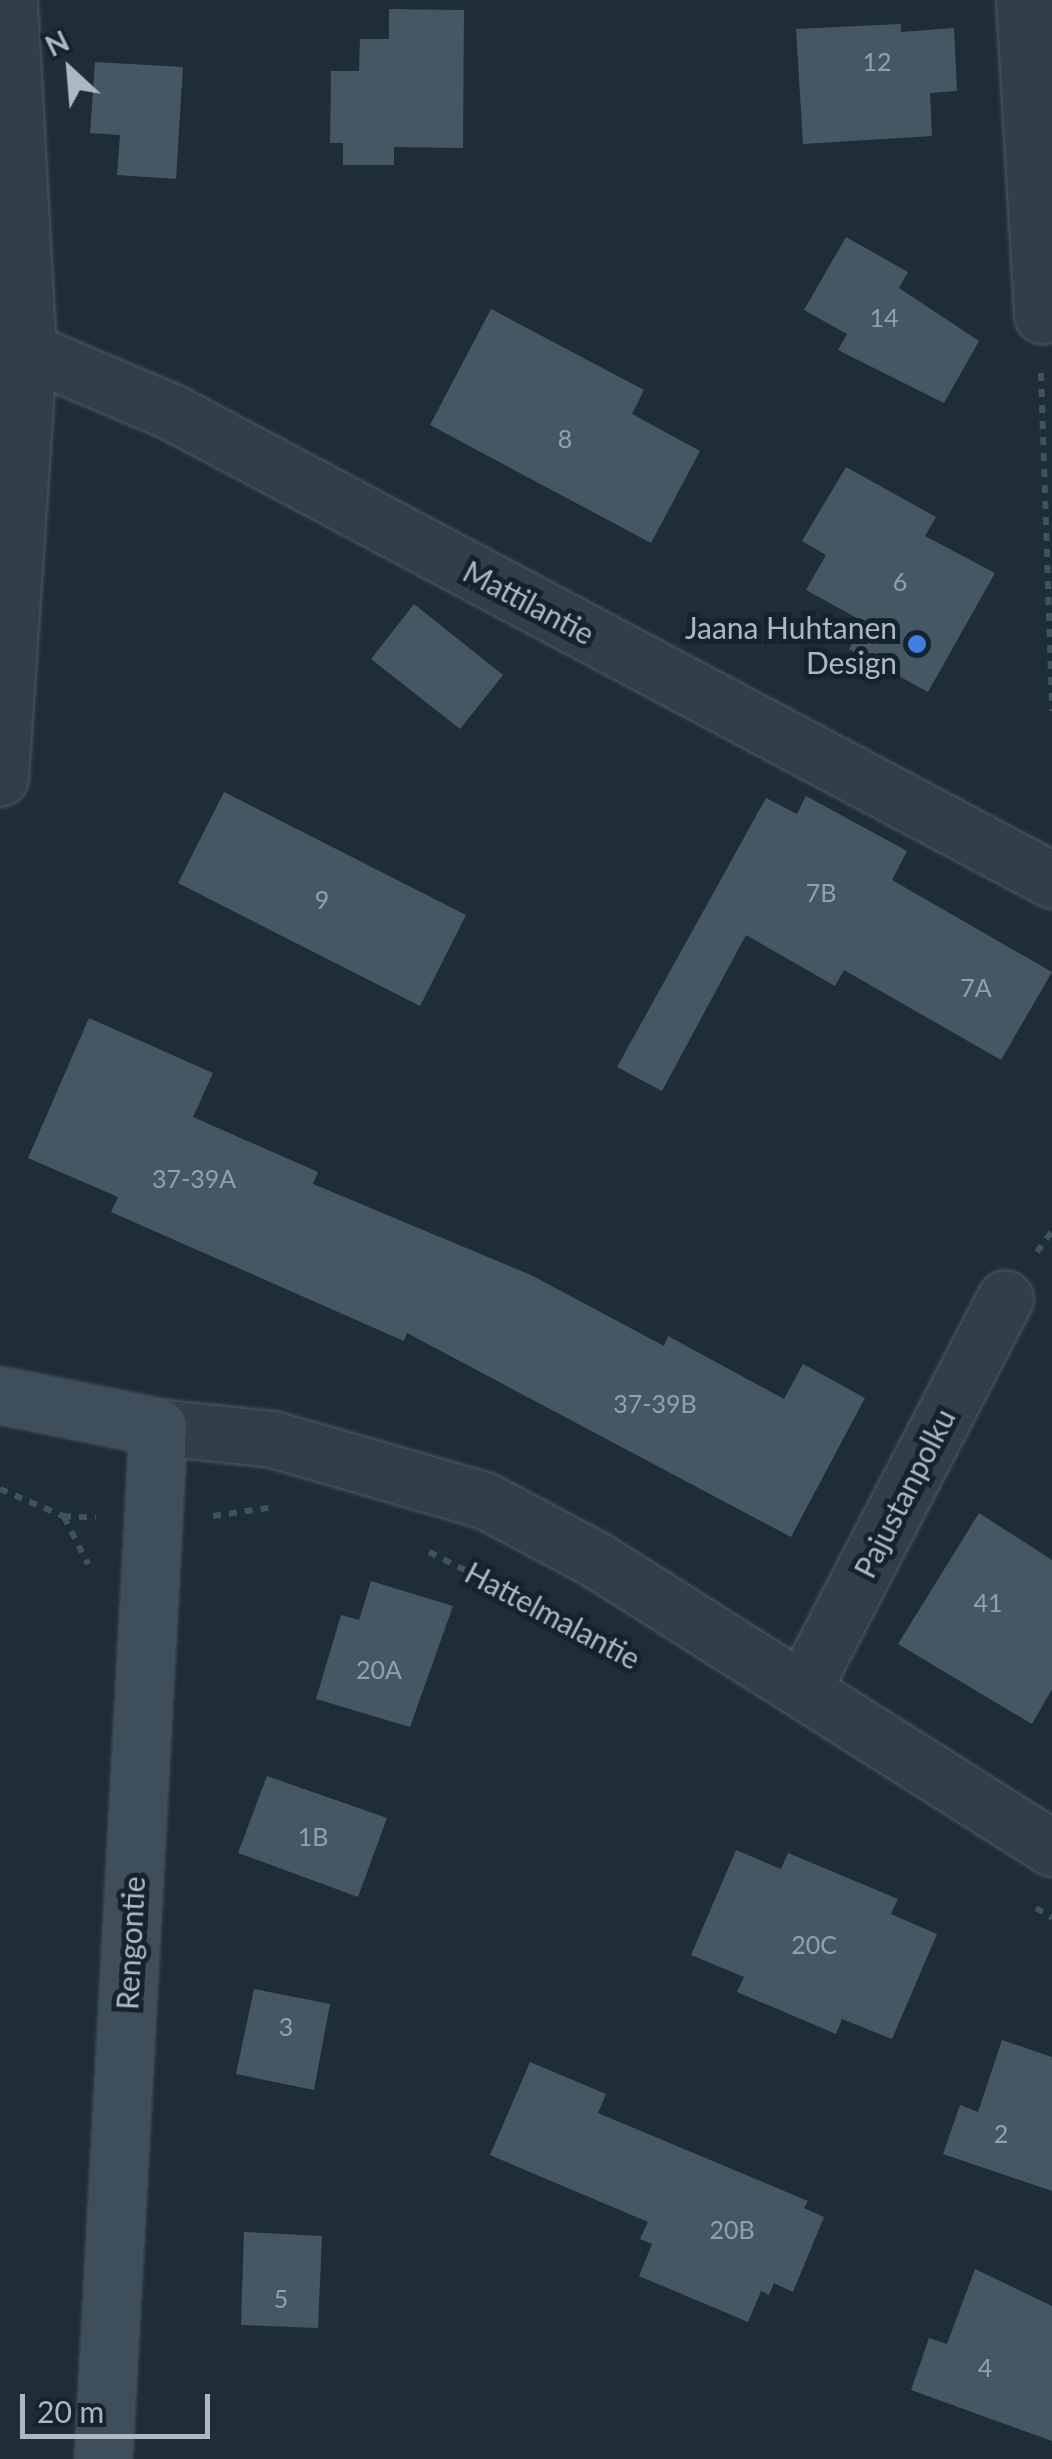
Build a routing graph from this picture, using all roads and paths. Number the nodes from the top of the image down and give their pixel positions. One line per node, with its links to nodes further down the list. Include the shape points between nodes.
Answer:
1 (9, 0): 5 (street)
2 (1024, 0): 3 (street)
3 (1045, 187): 4 (street)
4 (1042, 315): 6 (path)
5 (14, 346): 7 (street); 8 (street, Mattilantie, via 170,411)
6 (1052, 711)
7 (0, 778)
8 (1052, 880)
9 (1005, 1298): 17 (street, Pajustanpolku)
10 (0, 1394): 11 (main road)
11 (158, 1427): 14 (main road, Rengontie); 17 (street, via 272,1439 484,1500)
12 (0, 1489): 14 (path, via 63,1516)
13 (280, 1507): 14 (path)
14 (152, 1521): 21 (main road, Rengontie)
15 (417, 1547): 16 (path, Hattelmalantie)
16 (606, 1641)
17 (803, 1688): 18 (street)
18 (1052, 1848)
19 (1020, 1898): 20 (path)
20 (1052, 1918)
21 (102, 2459)

